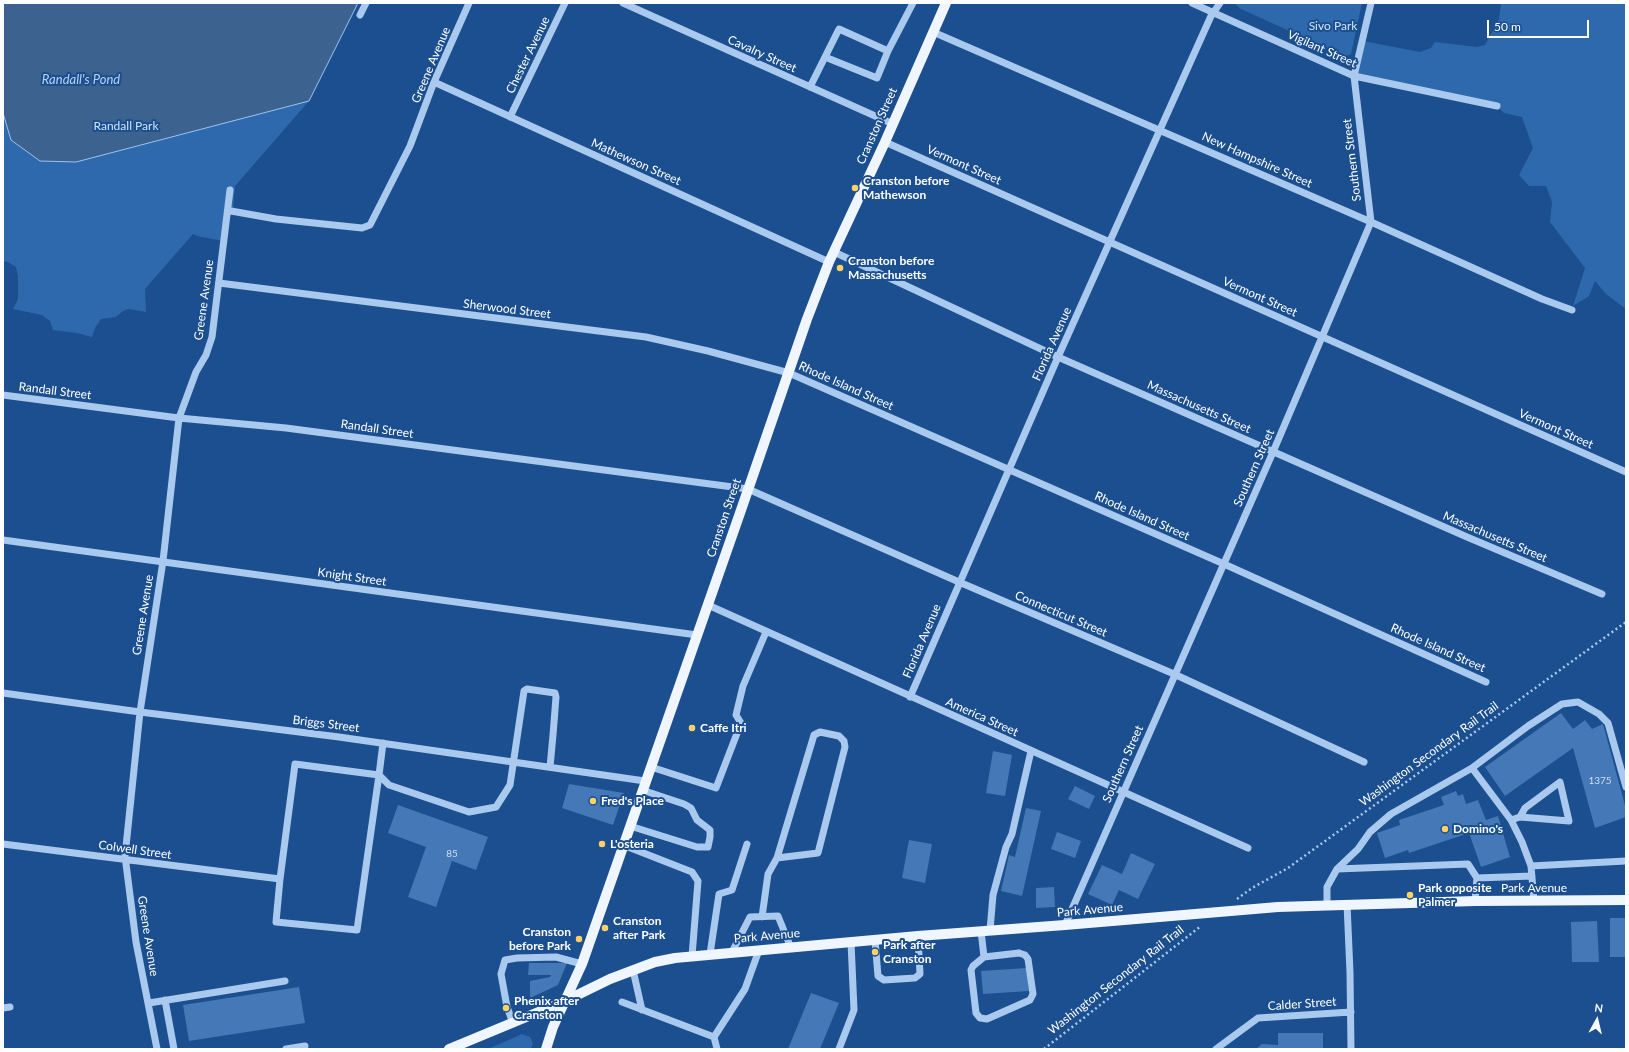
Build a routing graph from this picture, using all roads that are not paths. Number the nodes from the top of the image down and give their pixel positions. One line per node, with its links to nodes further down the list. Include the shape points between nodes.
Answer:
1 (366, 3): 11 (street)
2 (469, 3): 16 (street, Greene Avenue)
3 (565, 3): 19 (street, Chester Avenue)
4 (623, 3): 17 (street, Cavalry Street)
5 (913, 3): 13 (street)
6 (946, 3): 12 (main road, Cranston Street)
7 (1192, 3): 10 (street, Vigilant Street)
8 (1220, 3): 10 (street, Florida Avenue)
9 (1371, 3): 15 (street, Southern Street)
10 (1214, 12): 15 (street, Vigilant Street); 21 (street, Florida Avenue)
11 (360, 15)
12 (933, 32): 20 (main road, Cranston Street); 21 (street, New Hampshire Street)
13 (888, 51): 14 (street, via 876,78); 14 (street, via 839,29)
14 (826, 57): 17 (street)
15 (1354, 76): 18 (street, Vigilant Street); 25 (street, Southern Street)
16 (434, 82): 19 (street, Mathewson Street); 24 (street, Greene Avenue, via 410,146 370,225 362,228)
17 (810, 87): 20 (street, Cavalry Street)
18 (1497, 106)
19 (510, 117): 27 (street, Mathewson Street)
20 (893, 124): 22 (main road, Cranston Street)
21 (1161, 130): 25 (street, New Hampshire Street); 26 (street, Florida Avenue)
22 (885, 142): 26 (street, Vermont Street); 27 (main road, Cranston Street)
23 (230, 190): 28 (street, Greene Avenue)
24 (231, 212)
25 (1371, 222): 29 (street, New Hampshire Street); 30 (street, Southern Street)
26 (1111, 242): 30 (street, Vermont Street); 31 (street, Florida Avenue)
27 (832, 257): 31 (street, Massachusetts Street); 32 (main road, Cranston Street)
28 (218, 283): 32 (street, Sherwood Street, via 646,337); 34 (street, Greene Avenue, via 212,337)
29 (1572, 310)
30 (1322, 336): 35 (street, Southern Street); 37 (street, Vermont Street)
31 (1058, 357): 35 (street, Massachusetts Street); 36 (street, Florida Avenue)
32 (789, 373): 36 (street, Rhode Island Street); 38 (main road, Cranston Street)
33 (3, 395): 34 (street, Randall Street)
34 (179, 418): 38 (street, Randall Street, via 286,428); 40 (street, Greene Avenue)
35 (1273, 452): 41 (street, Southern Street); 43 (street, Massachusetts Street)
36 (1009, 469): 41 (street, Rhode Island Street); 42 (street, Florida Avenue)
37 (1626, 472)
38 (748, 489): 42 (street, Connecticut Street); 44 (main road, Cranston Street)
39 (3, 540): 40 (street, Knight Street)
40 (162, 561): 46 (street, Knight Street); 51 (street, Greene Avenue)
41 (1224, 564): 47 (street, Southern Street); 48 (street, Rhode Island Street)
42 (959, 582): 47 (street, Connecticut Street); 50 (street, Florida Avenue)
43 (1602, 594)
44 (708, 606): 45 (street, America Street); 46 (main road, Cranston Street)
45 (766, 632): 50 (street, America Street); 57 (street, via 743,686 736,715 741,723 716,788)
46 (697, 635): 57 (main road, Cranston Street)
47 (1174, 674): 55 (street, Connecticut Street); 62 (street, Southern Street)
48 (1486, 682)
49 (3, 693): 51 (street, Briggs Street)
50 (910, 697): 53 (street, America Street)
51 (140, 712): 52 (street, Briggs Street); 71 (street, Greene Avenue)
52 (383, 743): 54 (street, Briggs Street); 59 (street)
53 (1030, 751): 62 (street, America Street); 85 (street, via 1012,834 993,895)
54 (514, 762): 56 (street, Briggs Street); 56 (street, via 524,691 527,689 555,693); 59 (street, via 510,785 496,807 469,812 389,785)
55 (1364, 762)
56 (550, 767): 60 (street, Briggs Street)
57 (650, 767): 60 (main road, Cranston Street)
58 (1472, 768): 61 (street, via 1562,704 1578,702 1599,714 1608,723); 64 (street); 74 (street, via 1391,814 1370,832 1358,849)
59 (379, 775): 77 (street, via 295,764); 77 (street, via 357,930 276,922)
60 (644, 786): 65 (main road, Cranston Street); 65 (street, Briggs Street, via 691,808 697,820 710,830 708,847 697,847)
61 (1626, 787)
62 (1122, 792): 69 (street, America Street); 84 (street, Southern Street)
63 (1520, 817): 63 (street, via 1525,808 1560,782 1569,822); 64 (street)
64 (1511, 820): 73 (street)
65 (630, 826): 68 (main road, Cranston Street)
66 (3, 844): 71 (street, Colwell Street)
67 (748, 844): 92 (street, via 732,890 719,894)
68 (623, 845): 93 (street, via 692,872 698,881); 95 (main road, Cranston Street)
69 (1248, 848)
70 (777, 858): 70 (street, via 814,735 820,732 839,736 844,741 844,747 818,853); 83 (street, via 768,874)
71 (126, 860): 77 (street, Colwell Street); 101 (street, Greene Avenue, via 136,942)
72 (1626, 861): 73 (street)
73 (1531, 866): 75 (street)
74 (1337, 869): 76 (street, via 1468,864); 82 (street, via 1327,887)
75 (1532, 876): 76 (street); 80 (street)
76 (1477, 878): 79 (street)
77 (280, 879)
78 (1626, 900): 80 (main road, Park Avenue)
79 (1475, 901): 80 (main road, Park Avenue); 81 (main road, Park Avenue)
80 (1534, 901)
81 (1347, 904): 82 (main road, Park Avenue); 103 (street)
82 (1327, 905): 84 (main road, Park Avenue, via 1221,911)
83 (762, 917): 89 (street, via 778,916); 91 (street, via 750,917)
84 (1065, 925): 85 (main road, Park Avenue)
85 (986, 931): 86 (main road, Park Avenue); 94 (street)
86 (918, 936): 87 (main road, Park Avenue); 87 (street, via 920,974 915,978 884,980 878,976)
87 (875, 940): 88 (main road, Park Avenue)
88 (851, 942): 89 (main road, Park Avenue); 113 (street, via 854,1010)
89 (791, 948): 90 (main road, Park Avenue)
90 (759, 950): 91 (main road, Park Avenue); 105 (street, via 745,989)
91 (732, 952): 92 (main road, Park Avenue)
92 (710, 954): 93 (main road, Park Avenue)
93 (692, 956): 96 (main road, Park Avenue, via 655,962)
94 (984, 957): 94 (street, via 1019,953 1028,958 1033,994 1030,1000 988,1019 980,1018 976,1013 971,970 978,960)
95 (582, 964): 99 (main road, Cranston Street); 104 (street, via 556,957 505,960 501,974 507,1007)
96 (633, 970): 99 (main road, Park Avenue); 102 (street)
97 (285, 981): 98 (street)
98 (165, 1000): 101 (street); 108 (street)
99 (564, 1000): 104 (main road, Park Avenue); 111 (main road, Cranston Street)
100 (622, 1002): 102 (street)
101 (149, 1003): 107 (street, Greene Avenue)
102 (642, 1010): 105 (street)
103 (1351, 1012): 114 (street, Calder Street, via 1258,1018); 115 (street)
104 (513, 1022): 110 (main road, Park Avenue)
105 (714, 1037): 112 (street)
106 (304, 1046): 109 (street)
107 (157, 1049)
108 (174, 1049)
109 (286, 1049)
110 (449, 1049)
111 (546, 1049)
112 (717, 1049)
113 (839, 1049)
114 (1216, 1049)
115 (1351, 1049)

